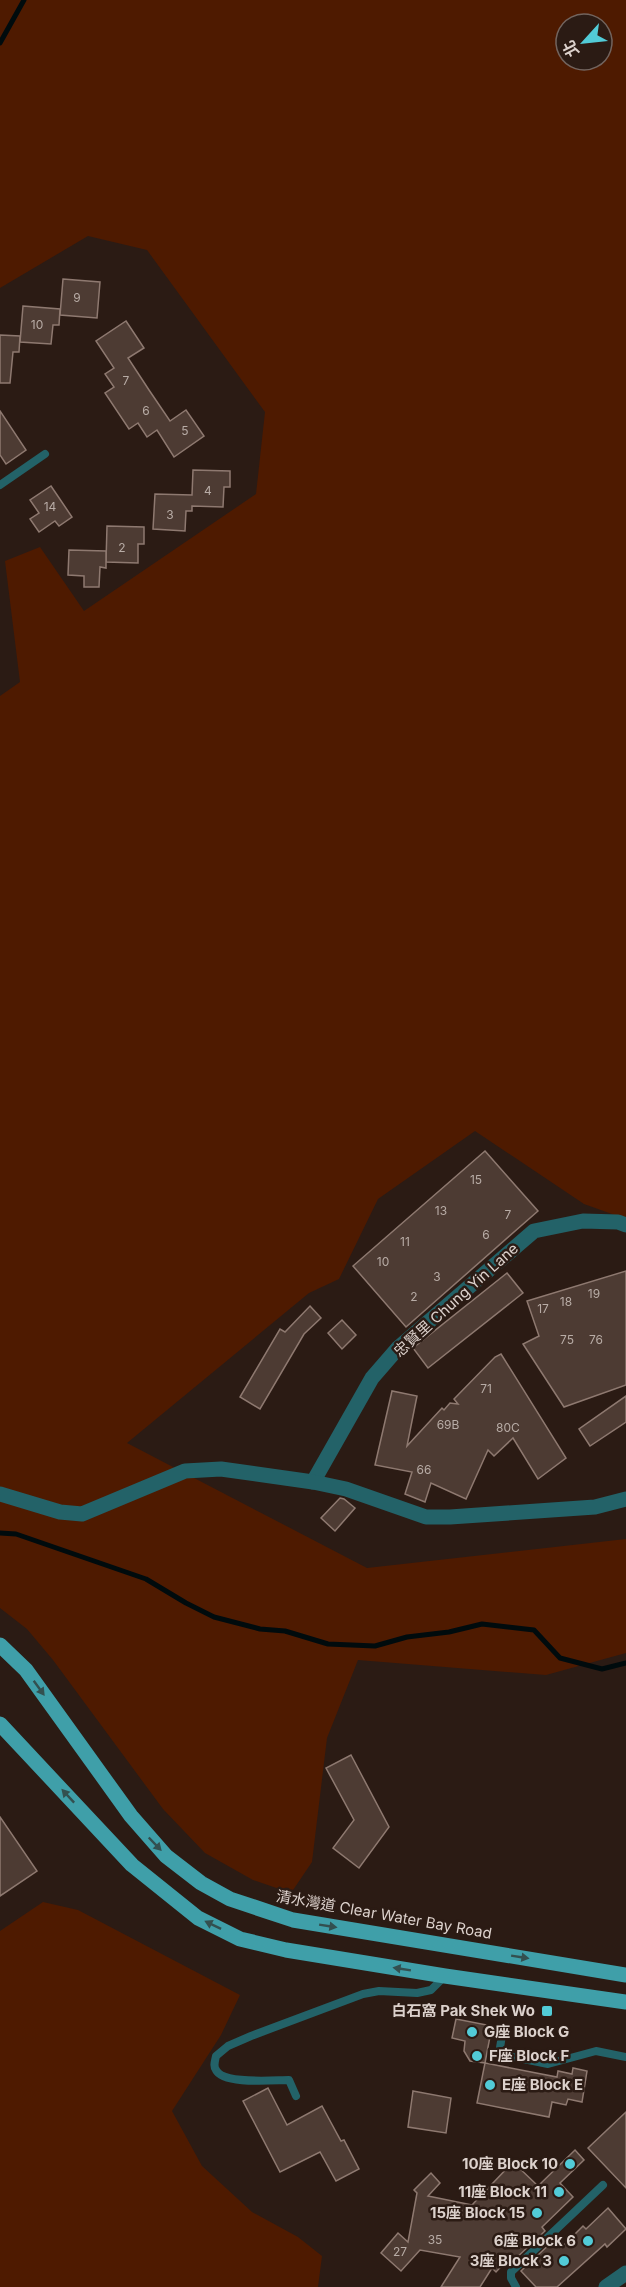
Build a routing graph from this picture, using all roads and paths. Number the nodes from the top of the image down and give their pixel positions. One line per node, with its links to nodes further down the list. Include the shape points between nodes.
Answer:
1 (45, 454): 2 (lane)
2 (0, 485)
3 (626, 1225): 4 (street, 忠賢里 Chung Yin Lane, via 583,1221 534,1230 398,1348 372,1378)
4 (313, 1482): 5 (street, via 221,1469 185,1471 82,1514 60,1512); 6 (street, via 346,1489 426,1517 595,1507)
5 (0, 1494)
6 (626, 1499)
7 (0, 1645): 9 (main road, 清水灣道 Clear Water Bay Road, one-way to 9, via 26,1670 149,1838 184,1871 214,1891 293,1920)
8 (0, 1724): 10 (main road, one-way to 8, via 286,1950 240,1939 198,1918 132,1865)
9 (626, 1975)
10 (445, 1976): 11 (main road); 14 (lane, via 431,1990 363,1994 251,2036 216,2056 214,2067 222,2076 289,2080)
11 (626, 2002)
12 (504, 2029): 13 (lane, via 499,2054 548,2064 596,2051)
13 (626, 2057)
14 (296, 2096)
15 (603, 2185): 17 (lane, via 511,2272)
16 (626, 2273): 18 (street)
17 (516, 2287)
18 (606, 2287)

